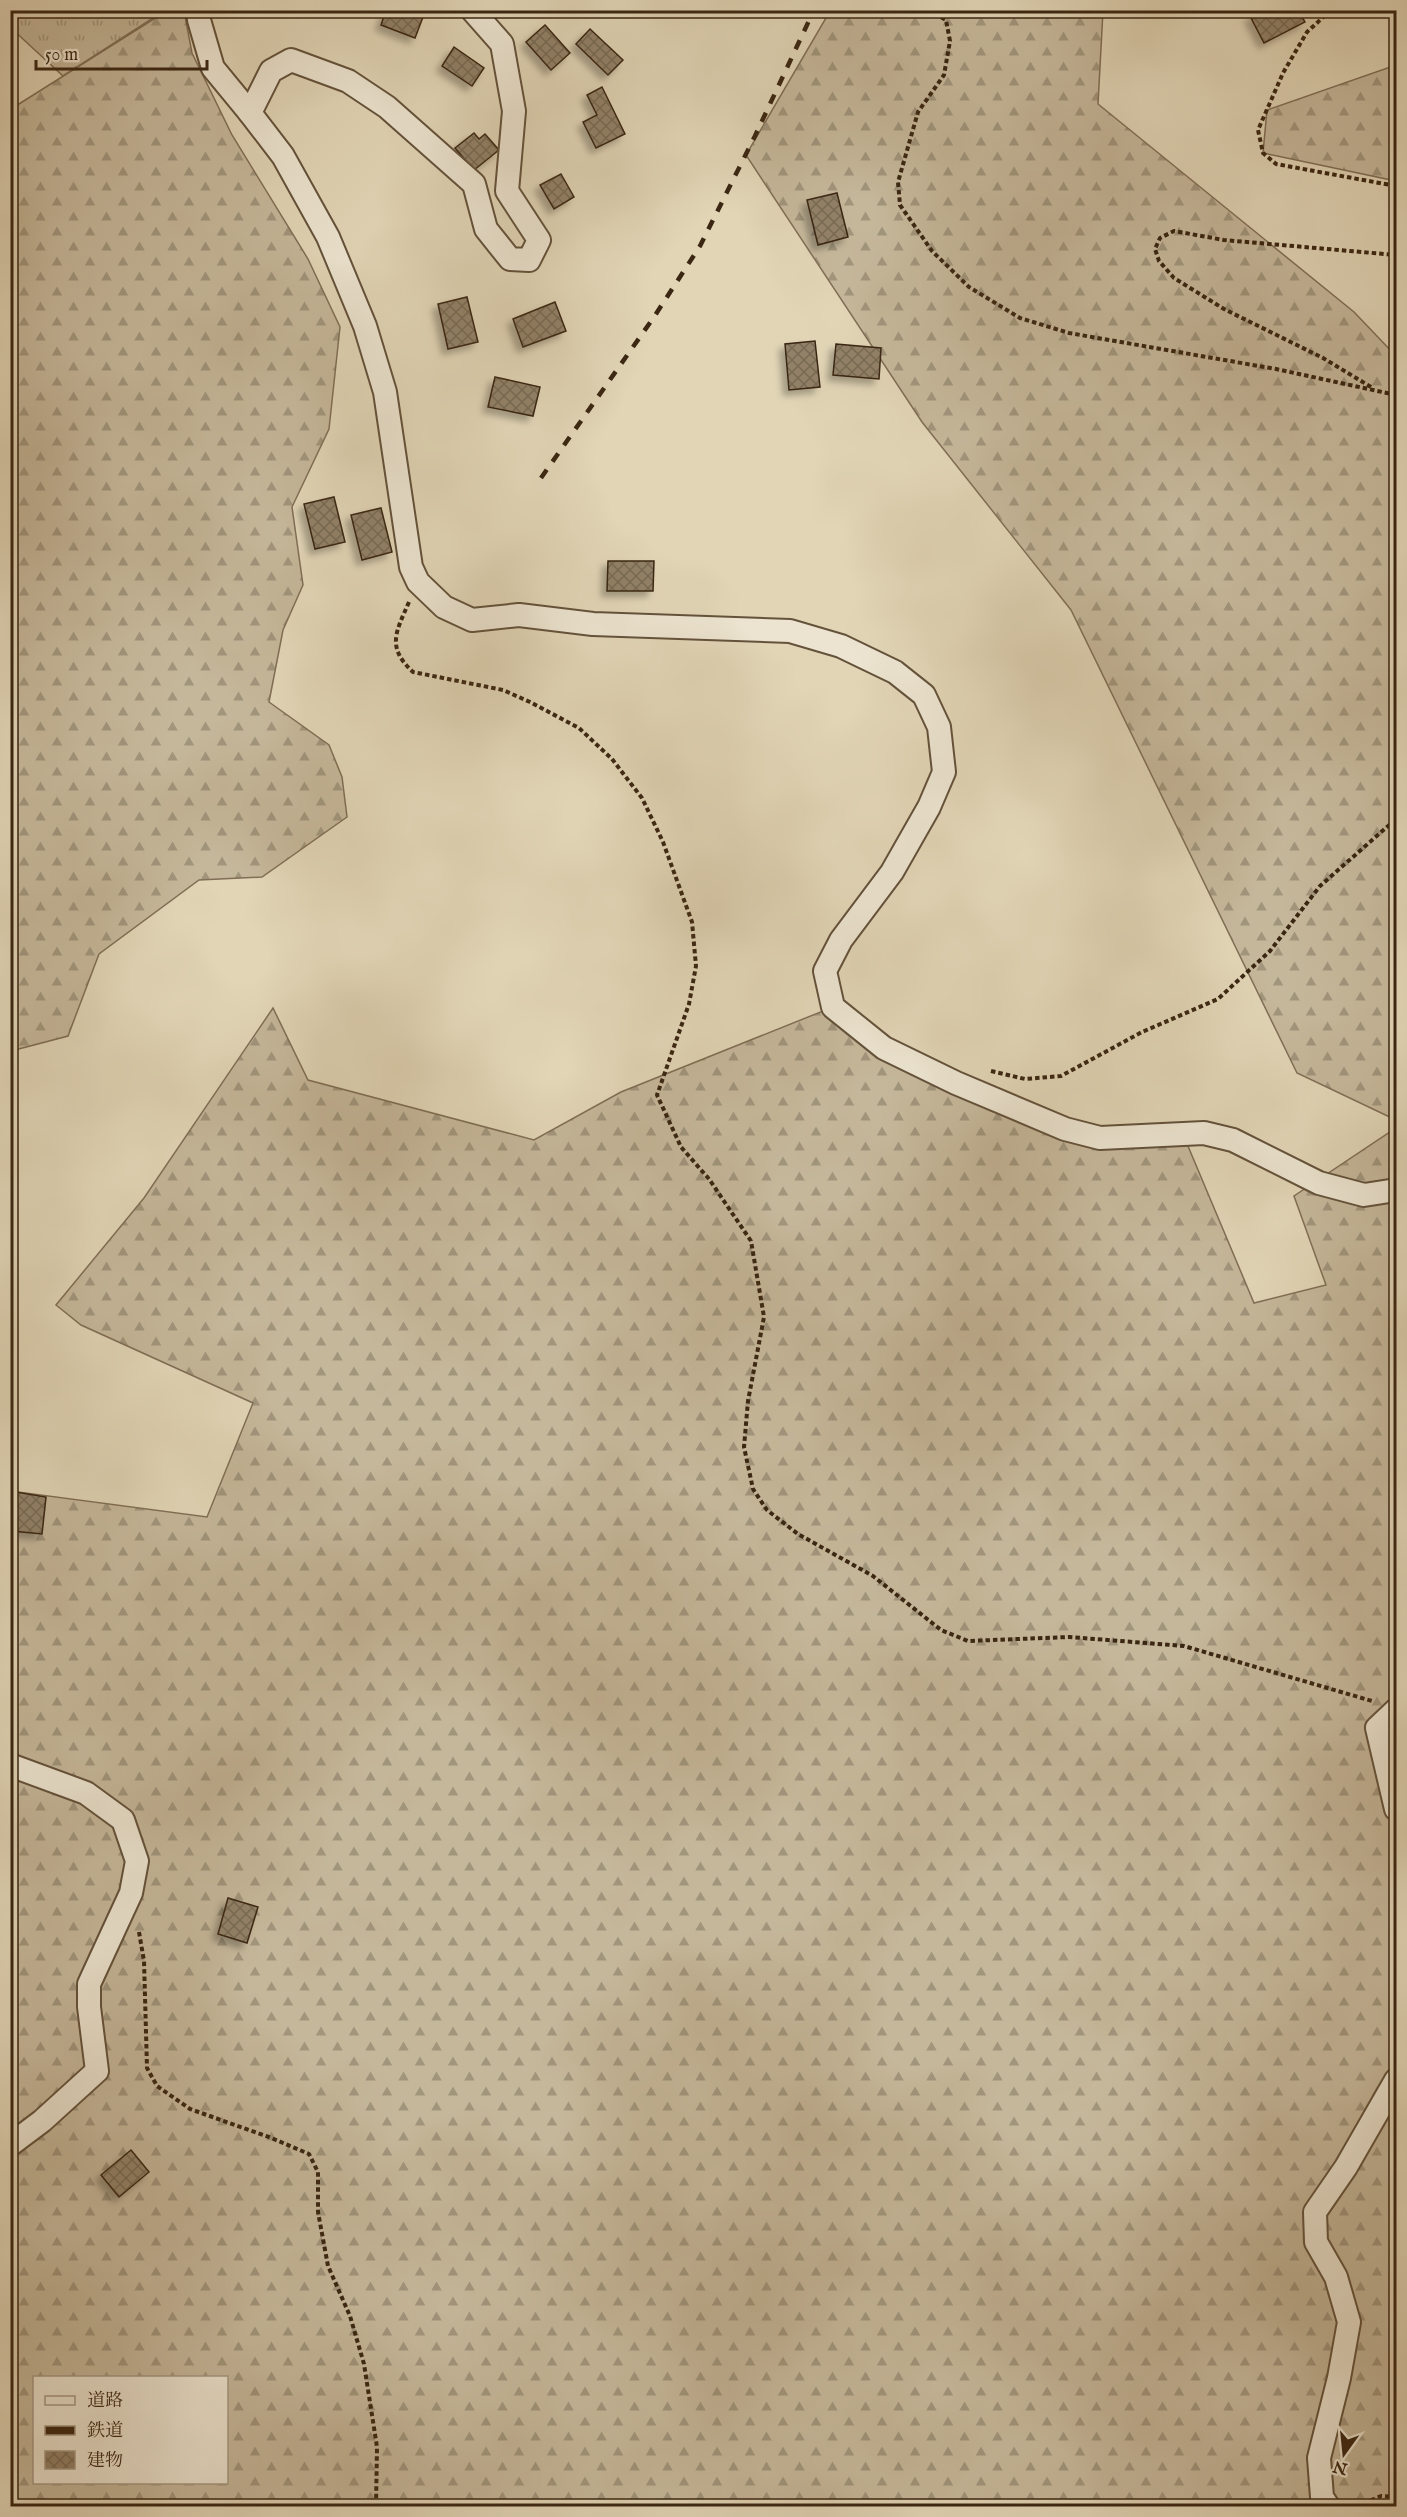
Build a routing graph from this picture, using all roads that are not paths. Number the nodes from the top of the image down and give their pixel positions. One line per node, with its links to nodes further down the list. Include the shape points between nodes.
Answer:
1 (198, 10): 3 (street, via 213,68)
2 (472, 10): 3 (street, via 502,44 514,111 507,191 539,240 529,261 510,260 486,229 474,184 387,107 348,81 291,60 271,71)
3 (250, 113): 4 (street, via 283,156 328,237 365,326 385,392 411,567 418,582 444,607 472,620 519,615 593,624 790,631 841,646 895,672 924,695 939,727 944,772 892,872 841,940 825,970 833,1007 884,1048 1065,1129 1100,1138 1204,1134 1233,1140 1319,1183 1364,1195)
4 (1396, 1190)
5 (1386, 1706): 7 (street, via 1377,1728)
6 (10, 1765): 9 (street, via 86,1793 123,1820 137,1861 131,1893 89,1984 98,2071)
7 (1396, 1809)
8 (1396, 2080): 10 (street, via 1315,2212 1316,2242 1336,2277 1349,2322 1319,2458 1322,2496)
9 (10, 2145)
10 (1328, 2506)

